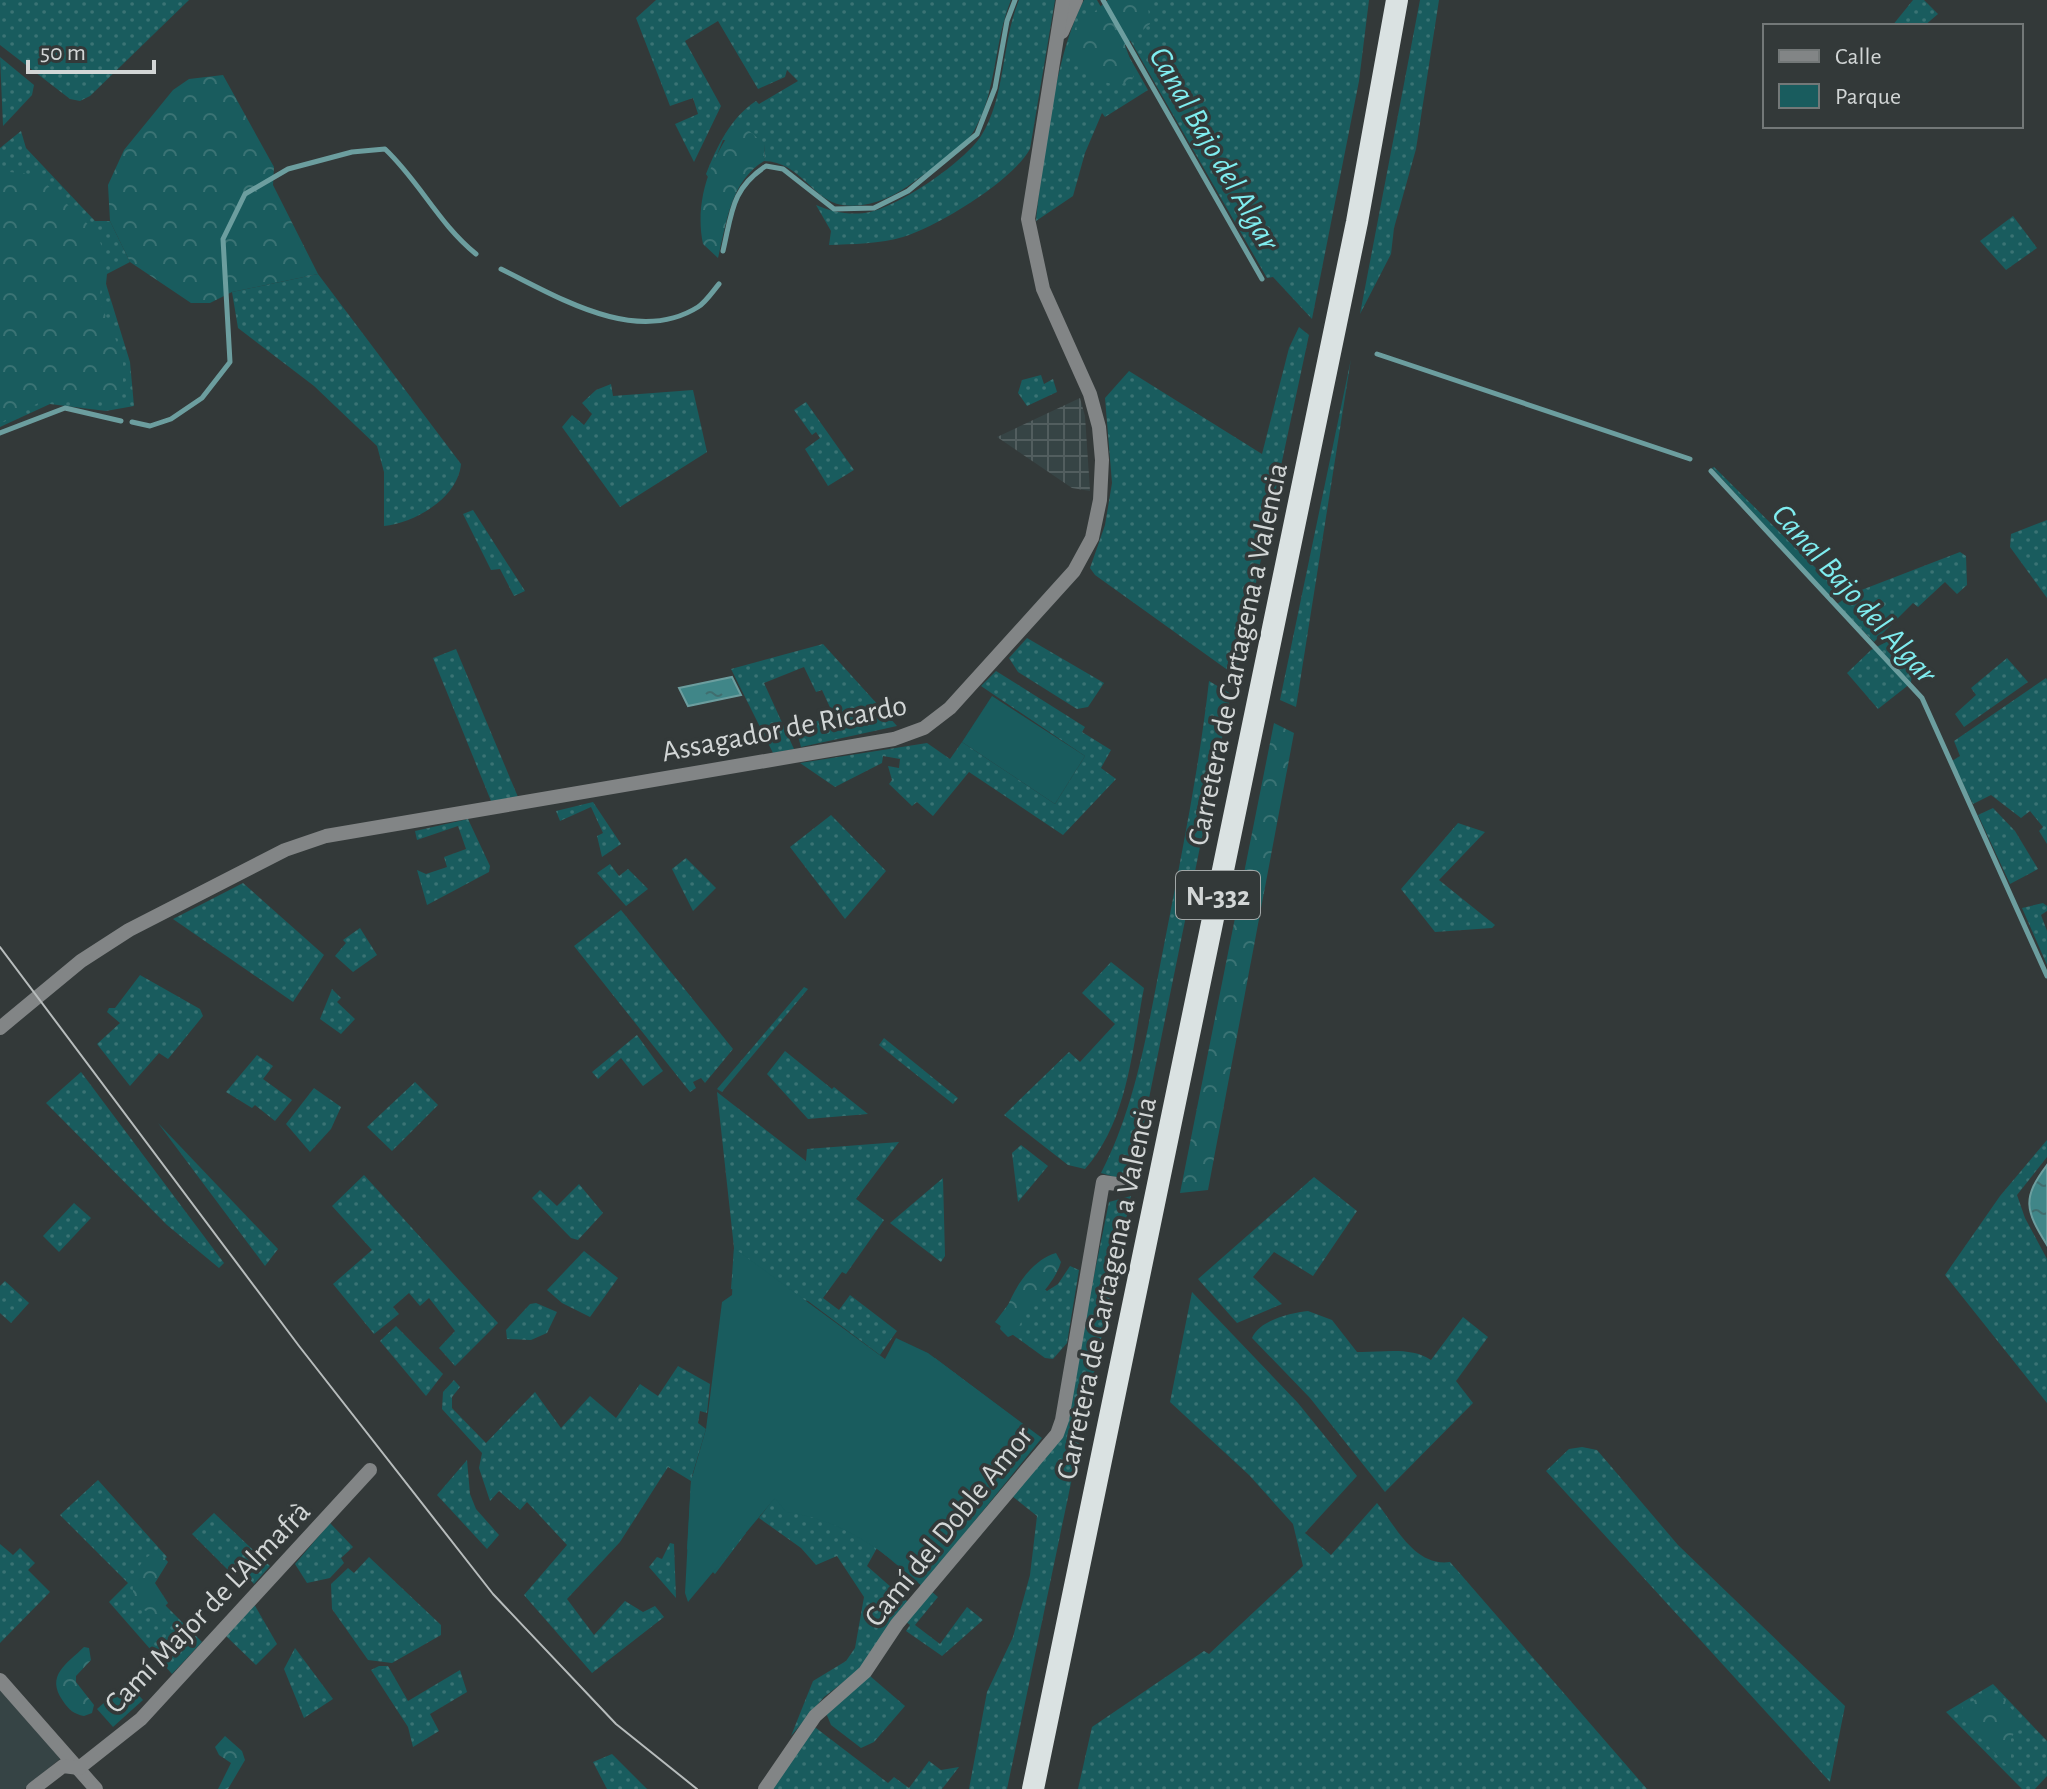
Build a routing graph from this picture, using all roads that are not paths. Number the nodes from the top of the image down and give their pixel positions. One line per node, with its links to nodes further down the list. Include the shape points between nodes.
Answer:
1 (1063, 0): 4 (street, Assagador de Ricardo)
2 (1076, 0): 4 (street, Assagador de Ricardo)
3 (1397, 0): 13 (highway, Carretera de Cartagena a Valencia / N-332, via 1357,222)
4 (1057, 48): 5 (street, Assagador de Ricardo, via 1028,219 1043,289 1090,394 1099,427 1100,500 1092,538 1074,571 950,708 924,728 894,739 326,836 285,850 129,930 81,961)
5 (0, 1028)
6 (1123, 1185): 12 (street, Camí del Doble Amor, via 1103,1182 1057,1434 897,1624 865,1672 815,1716)
7 (370, 1470): 9 (street, Camí Major de L'Almafrà, via 141,1719)
8 (0, 1680): 9 (street)
9 (79, 1768): 10 (street, Camí Major de L'Almafrà, via 63,1766); 11 (street)
10 (33, 1789)
11 (96, 1789)
12 (765, 1789)
13 (1033, 1789)

